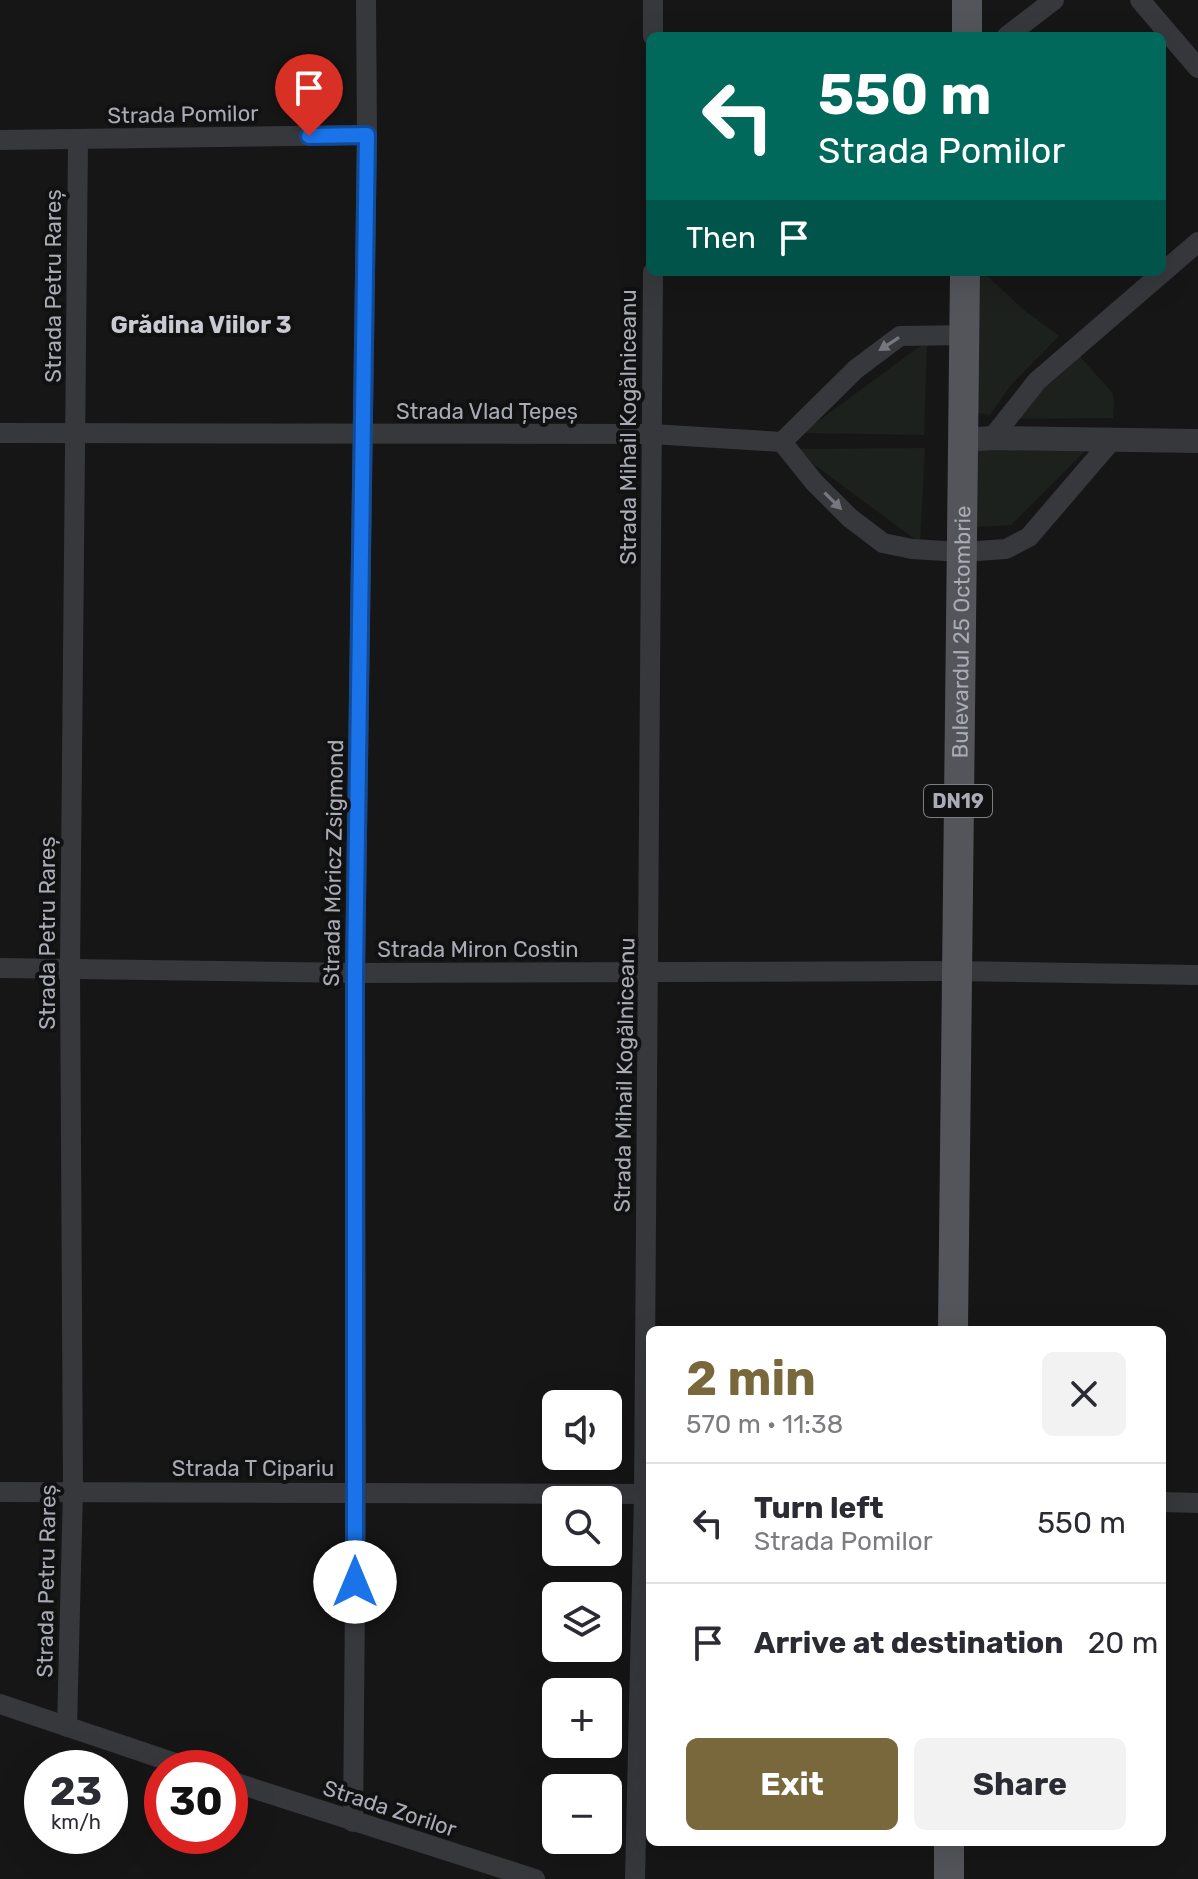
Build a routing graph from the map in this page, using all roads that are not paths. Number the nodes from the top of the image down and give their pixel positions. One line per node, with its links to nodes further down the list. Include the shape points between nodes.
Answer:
1 (366, 0): 10 (street, Strada Móricz Zsigmond)
2 (653, 0): 6 (street)
3 (967, 0): 7 (main road)
4 (1054, 0): 8 (street)
5 (1140, 0): 9 (street)
6 (653, 32)
7 (967, 32)
8 (1012, 32)
9 (1198, 68)
10 (367, 135): 12 (street, Strada Pomilor); 22 (street, Strada Móricz Zsigmond)
11 (0, 140): 12 (street, Strada Pomilor)
12 (78, 140): 19 (street, Strada Petru Rareș)
13 (1198, 242): 14 (street)
14 (1166, 270)
15 (653, 276): 21 (street, Strada Mihail Kogălniceanu)
16 (965, 276): 18 (main road, Bulevardul 25 Octombrie / DN19)
17 (1159, 276): 23 (street)
18 (965, 335): 23 (main road, Bulevardul 25 Octombrie / DN19); 26 (street, one-way to 26, via 900,336 856,369)
19 (77, 432): 20 (street, Strada Vlad Țepeș); 22 (street, Strada Vlad Țepeș); 29 (street, Strada Petru Rareș)
20 (0, 433)
21 (652, 434): 22 (street, Strada Vlad Țepeș); 26 (street, Strada Vlad Țepeș); 32 (street, Strada Mihail Kogălniceanu)
22 (362, 435): 31 (street, Strada Móricz Zsigmond)
23 (978, 439): 24 (street); 27 (main road, Bulevardul 25 Octombrie / DN19)
24 (1113, 439): 25 (street); 27 (street, via 1029,537 1006,549)
25 (1198, 441)
26 (782, 442): 27 (street, one-way to 27, via 814,482 883,543)
27 (962, 552): 30 (main road, Bulevardul 25 Octombrie / DN19)
28 (0, 968): 29 (street, Strada Miron Costin)
29 (70, 968): 31 (street, Strada Miron Costin); 36 (street, Strada Petru Rareș)
30 (955, 971): 32 (street, Strada Miron Costin); 33 (street, Strada Miron Costin); 35 (main road, Bulevardul 25 Octombrie / DN19)
31 (355, 973): 32 (street, Strada Miron Costin); 38 (street, Strada Móricz Zsigmond)
32 (649, 973): 34 (street, Strada Mihail Kogălniceanu)
33 (1198, 975)
34 (648, 1326)
35 (953, 1326)
36 (73, 1491): 37 (street, Strada T Cipariu); 38 (street, Strada T Cipariu); 44 (street, Strada Petru Rareș)
37 (0, 1492)
38 (356, 1492): 39 (street, Strada T Cipariu); 47 (street, Strada Móricz Zsigmond)
39 (646, 1494)
40 (1166, 1502): 41 (street)
41 (1198, 1503)
42 (646, 1526): 50 (street, Strada Mihail Kogălniceanu)
43 (0, 1704): 44 (street)
44 (67, 1727): 45 (street)
45 (144, 1753)
46 (248, 1787): 47 (street, Strada Zorilor)
47 (353, 1822): 49 (street, Strada Zorilor)
48 (949, 1846): 51 (main road)
49 (535, 1879)
50 (635, 1879)
51 (949, 1879)

